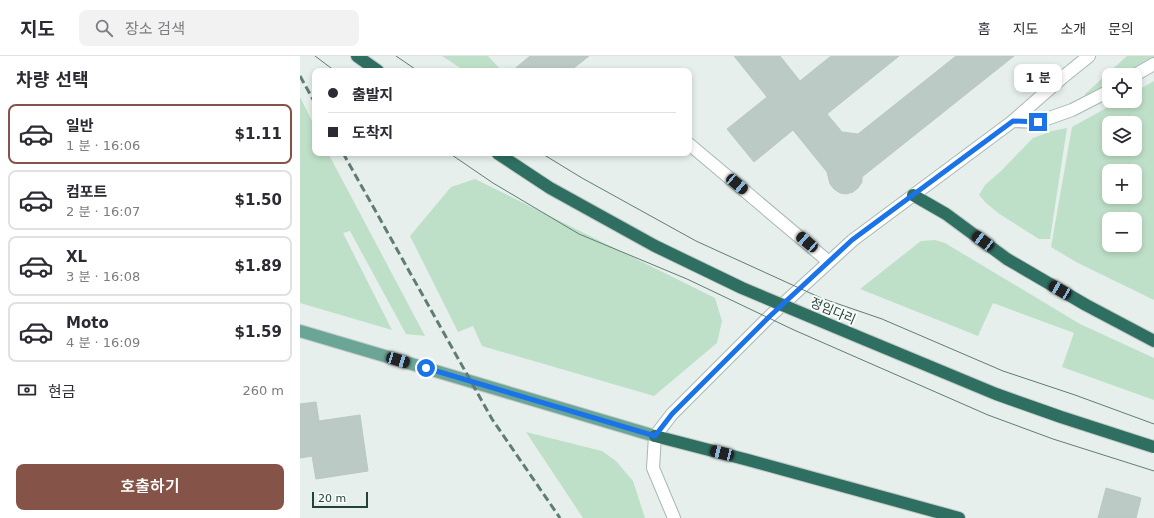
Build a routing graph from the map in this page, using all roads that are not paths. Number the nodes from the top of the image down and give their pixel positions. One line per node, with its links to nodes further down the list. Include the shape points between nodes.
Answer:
1 (357, 56): 4 (highway)
2 (1089, 56): 7 (street)
3 (1154, 64): 5 (street)
4 (374, 68)
5 (1142, 71)
6 (1102, 95): 7 (street, via 1072,110 1038,122)
7 (1013, 121): 10 (street)
8 (692, 146): 11 (street)
9 (502, 156): 15 (highway, 정임다리, bridge, via 550,188 655,246 742,288 996,394)
10 (913, 195): 11 (street, via 852,240); 13 (highway, via 946,214 1007,259)
11 (829, 262): 14 (street, via 769,317 672,414)
12 (300, 331): 14 (main road)
13 (1154, 341)
14 (655, 436): 16 (street, via 653,468); 17 (highway)
15 (1154, 447)
16 (674, 518)
17 (959, 518)

